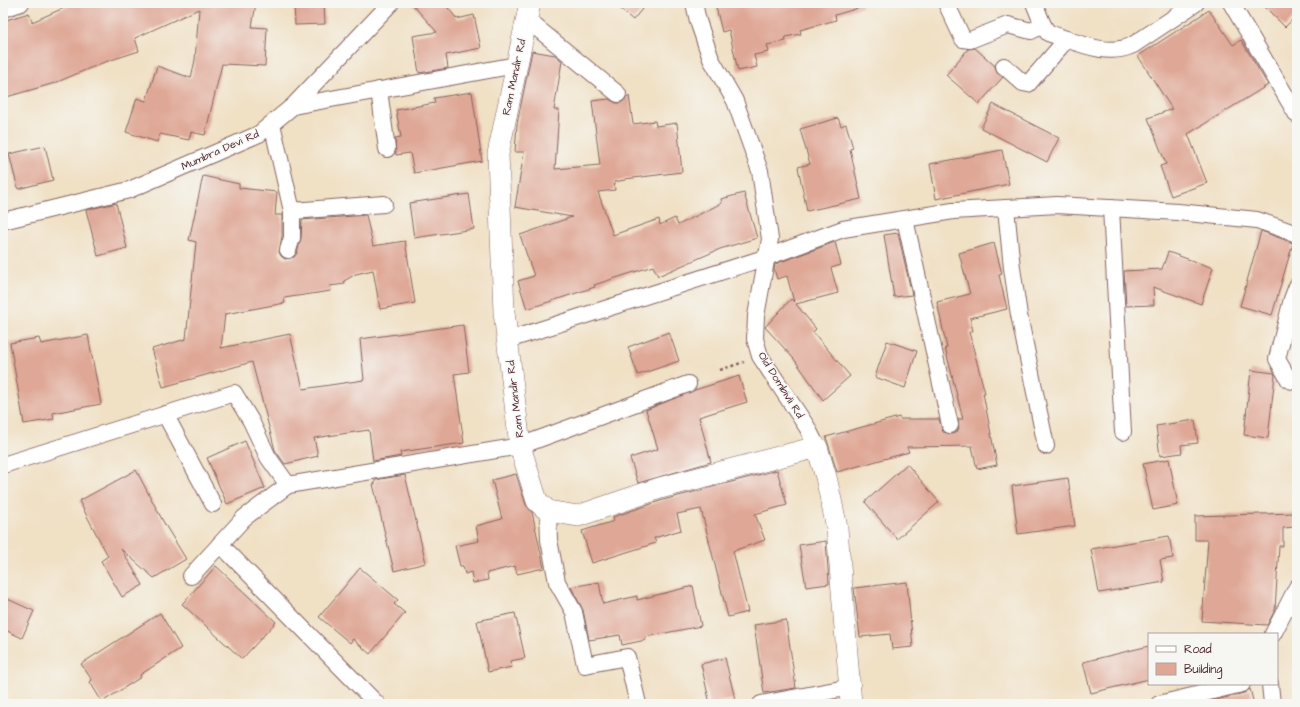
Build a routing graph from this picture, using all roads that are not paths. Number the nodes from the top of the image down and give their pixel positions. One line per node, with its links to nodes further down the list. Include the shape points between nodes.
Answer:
1 (21, 3): 8 (street)
2 (391, 3): 16 (street, Mumbra Devi Rd)
3 (694, 3): 28 (street, Old Dombivli Rd, via 711,59 736,101 760,170 770,240)
4 (946, 3): 10 (street, via 966,41 1008,25 1031,31)
5 (1034, 3): 10 (street)
6 (1196, 3): 11 (street, via 1124,50 1102,50)
7 (1231, 3): 17 (street)
8 (3, 9)
9 (528, 11): 12 (street, Ram Mandir Rd); 15 (street)
10 (1042, 26): 11 (street, via 1048,33)
11 (1067, 39): 13 (street, via 1028,84 1023,83)
12 (516, 65): 14 (street); 30 (street, Ram Mandir Rd, via 498,154 504,312)
13 (1004, 66)
14 (379, 90): 16 (street); 19 (street)
15 (618, 94)
16 (293, 106): 18 (street, Mumbra Devi Rd)
17 (1297, 116)
18 (272, 124): 23 (street); 25 (street, Mumbra Devi Rd, via 259,134 129,190)
19 (387, 149)
20 (384, 204): 23 (street)
21 (1006, 208): 22 (street, via 1057,205); 24 (street, via 953,211); 38 (street, via 1019,315)
22 (1111, 208): 26 (street, via 1257,220); 35 (street)
23 (292, 211): 27 (street, via 292,238)
24 (905, 218): 28 (street, via 843,228); 34 (street)
25 (3, 221)
26 (1297, 234)
27 (288, 250)
28 (767, 257): 30 (street); 37 (street, Old Dombivli Rd, via 754,339 760,356 808,427)
29 (1297, 286): 31 (street, via 1277,359 1290,380)
30 (508, 340): 36 (street, Ram Mandir Rd)
31 (1297, 382)
32 (688, 384): 36 (street)
33 (165, 414): 39 (street); 40 (street, via 234,393 268,457); 41 (street)
34 (950, 425)
35 (1123, 432)
36 (520, 446): 40 (street); 42 (street, Ram Mandir Rd, via 537,501)
37 (817, 446): 42 (street, via 660,488 578,516); 49 (street, Old Dombivli Rd, via 837,528)
38 (1046, 446)
39 (3, 465)
40 (288, 485): 43 (street, via 244,518)
41 (213, 504)
42 (548, 511): 51 (street, via 549,540 557,582 574,612 585,665 627,657)
43 (220, 544): 44 (street); 50 (street)
44 (191, 576)
45 (1297, 588): 46 (street)
46 (1274, 633)
47 (1238, 685): 53 (street)
48 (1270, 685): 54 (street)
49 (851, 695): 52 (street)
50 (377, 704)
51 (638, 704)
52 (761, 704)
53 (1159, 704)
54 (1272, 704)

